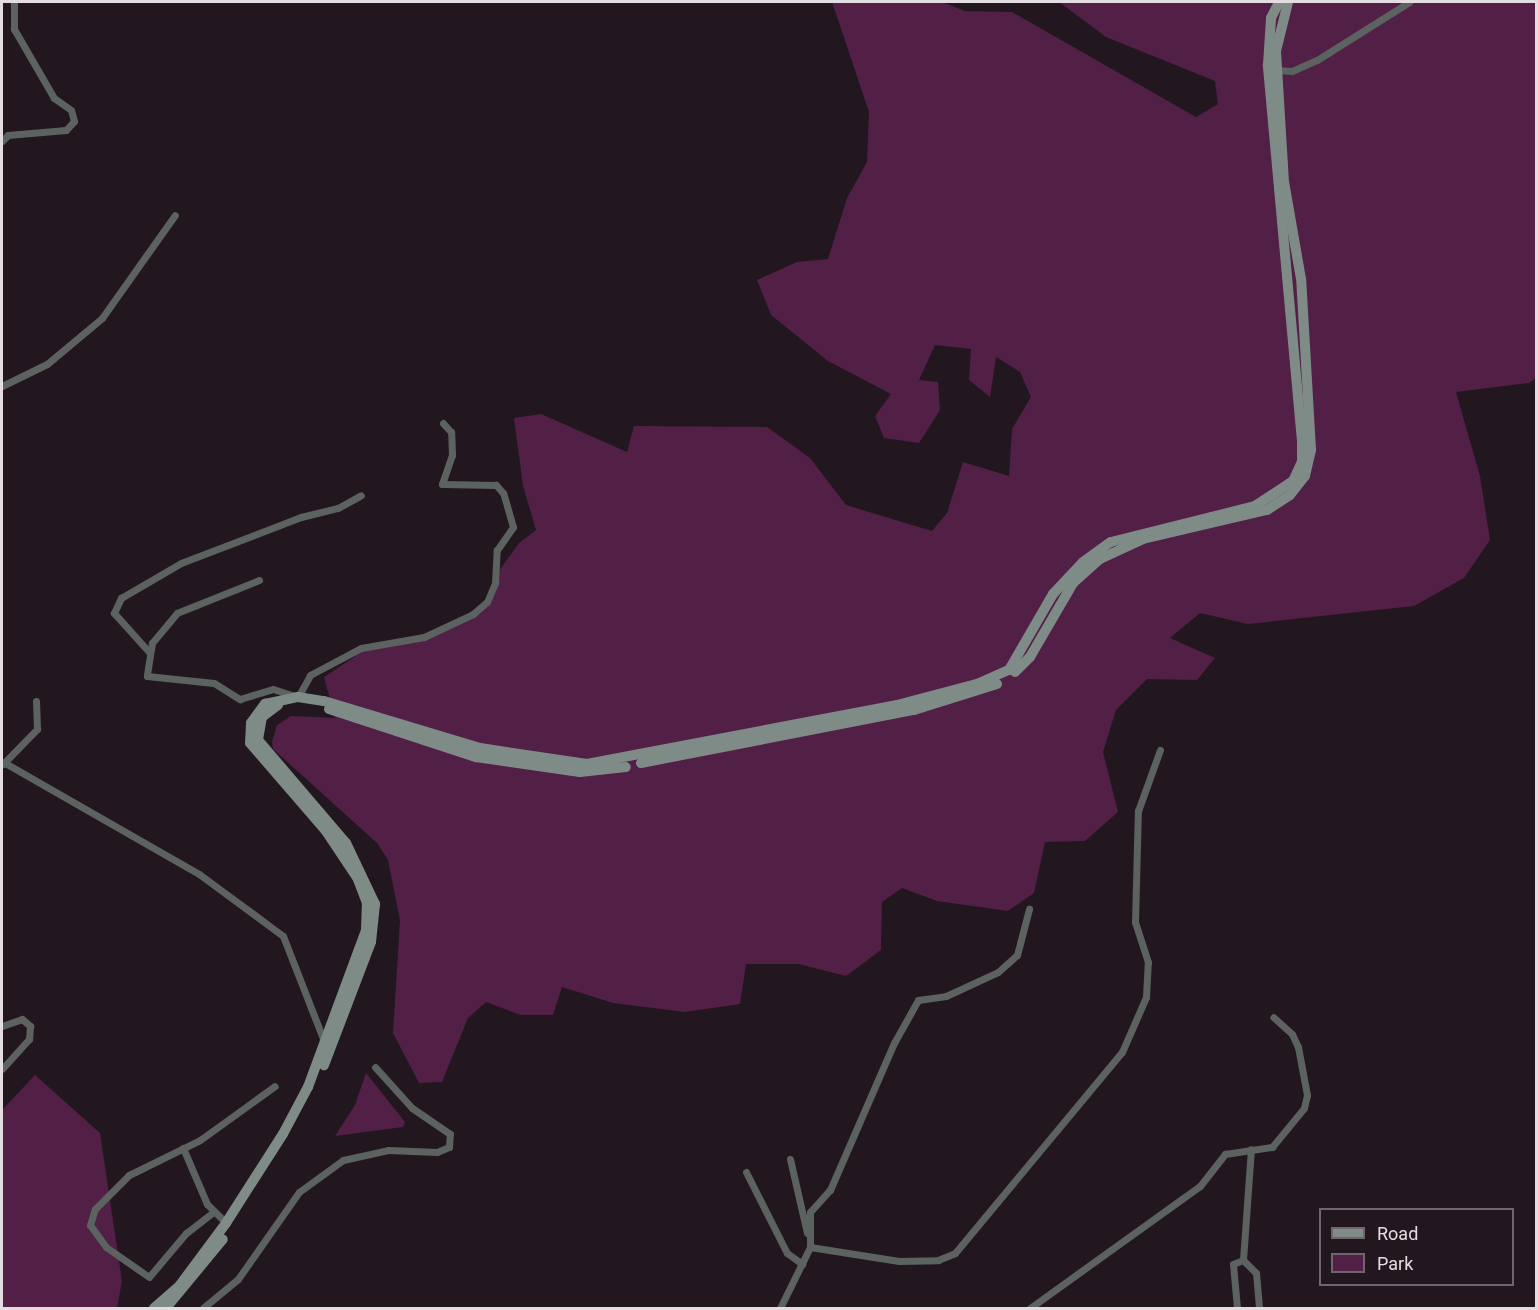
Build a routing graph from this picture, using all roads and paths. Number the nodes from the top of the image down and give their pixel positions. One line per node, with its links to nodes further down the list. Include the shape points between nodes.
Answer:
1 (14, 2): 6 (street, via 14,29 54,98 72,110 74,121 66,130 8,135)
2 (1279, 2): 13 (main road, via 1269,41 1273,155 1292,291 1302,441 1298,472 1280,494 1255,506 1111,542 1083,562 1053,594 1009,670 977,684 897,705 587,764 480,748 351,706)
3 (1288, 2): 5 (main road, via 1277,34)
4 (1409, 2): 5 (street, via 1317,60 1292,71)
5 (1277, 70): 34 (main road, via 1284,182 1301,279 1311,450 1305,476 1290,495 1267,510 1143,538 1100,559 1072,583 1030,657 1009,677 914,710 595,772 476,757 310,705 268,711 258,725 258,740 351,851 372,891 374,928 331,1050 292,1132 243,1212)
6 (2, 141)
7 (175, 215): 8 (street, via 102,318 47,364)
8 (2, 386)
9 (443, 423): 13 (street, via 451,432 452,455 442,484 496,485 503,493 513,527 497,550 495,583 487,602 453,626 424,637 361,648 310,675)
10 (361, 495): 12 (street, via 338,508 301,517 181,563 121,598 114,613)
11 (259, 580): 12 (street, via 177,613 159,632)
12 (150, 653): 13 (street, via 147,676 214,683 240,699 273,689)
13 (298, 697): 20 (main road, via 277,699 259,709 251,723 250,742 326,831 358,879 367,903 363,942)
14 (36, 701): 16 (street, via 37,729)
15 (1160, 750): 30 (street, via 1138,811 1135,922 1148,962 1146,997 1122,1052 955,1253 938,1260 899,1261)
16 (3, 764): 20 (street, via 199,874 283,936)
17 (1029, 909): 30 (street, via 1017,955 998,972 945,996 918,1000 894,1043 830,1190 810,1212)
18 (1273, 1017): 25 (street, via 1292,1034 1298,1047 1307,1095 1304,1108 1272,1147)
19 (2, 1026): 22 (street, via 22,1019 30,1026 29,1039)
20 (325, 1044): 29 (main road, via 283,1134)
21 (375, 1067): 35 (street, via 412,1108 450,1134 449,1147 437,1152 388,1150 343,1160 299,1192 238,1279)
22 (2, 1069)
23 (275, 1086): 24 (street)
24 (183, 1148): 28 (street); 28 (street, via 129,1174 95,1209 90,1225 106,1247 149,1277 186,1233)
25 (1251, 1149): 31 (street); 37 (street, via 1225,1154 1200,1186)
26 (790, 1159): 30 (street)
27 (747, 1172): 32 (street, via 787,1253)
28 (212, 1213): 29 (street)
29 (226, 1223): 33 (main road, via 180,1285)
30 (810, 1247): 32 (street)
31 (1243, 1260): 38 (street, via 1233,1264); 39 (street, via 1256,1273)
32 (802, 1264): 36 (street)
33 (154, 1308)
34 (166, 1308)
35 (203, 1308)
36 (780, 1308)
37 (1030, 1308)
38 (1237, 1308)
39 (1259, 1308)

